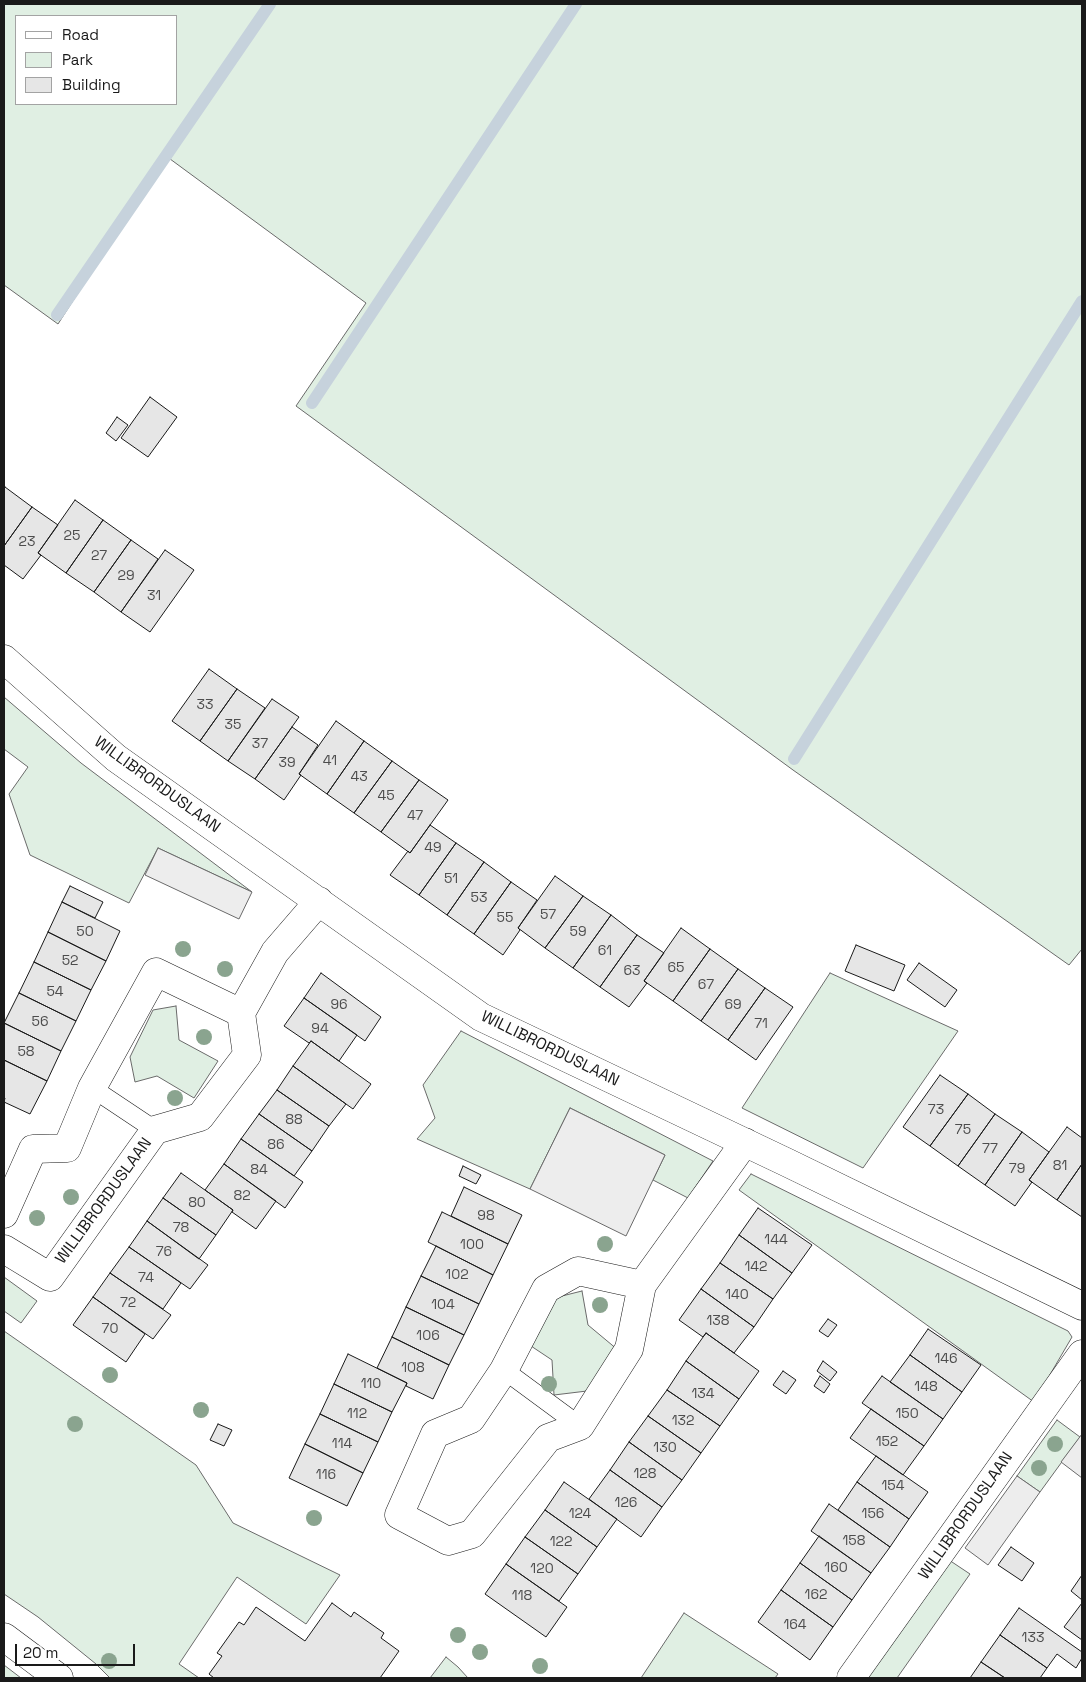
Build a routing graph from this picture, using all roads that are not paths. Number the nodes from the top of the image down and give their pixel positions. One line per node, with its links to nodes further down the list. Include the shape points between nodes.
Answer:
1 (4, 658): 2 (street, WILLIBRORDUSLAAN, via 116,758)
2 (318, 901): 3 (street, via 275,952); 6 (street, WILLIBRORDUSLAAN, via 482,1017)
3 (241, 1013): 4 (street, via 156,972); 5 (street, WILLIBRORDUSLAAN, via 247,1055 200,1117)
4 (92, 1088): 5 (lane, WILLIBRORDUSLAAN); 7 (street, via 66,1148 33,1149)
5 (155, 1130): 8 (street, WILLIBRORDUSLAAN, via 50,1277)
6 (745, 1142): 9 (street); 10 (street, WILLIBRORDUSLAAN)
7 (4, 1214)
8 (4, 1249)
9 (642, 1285): 12 (street, via 578,1271 546,1289); 13 (street, via 629,1349)
10 (1082, 1306)
11 (1082, 1354): 16 (street, WILLIBRORDUSLAAN)
12 (504, 1370): 13 (lane); 13 (street, via 471,1419 435,1434 399,1514 448,1541 472,1534 548,1438)
13 (580, 1426)
14 (4, 1637): 15 (street)
15 (59, 1678)
16 (851, 1678)

